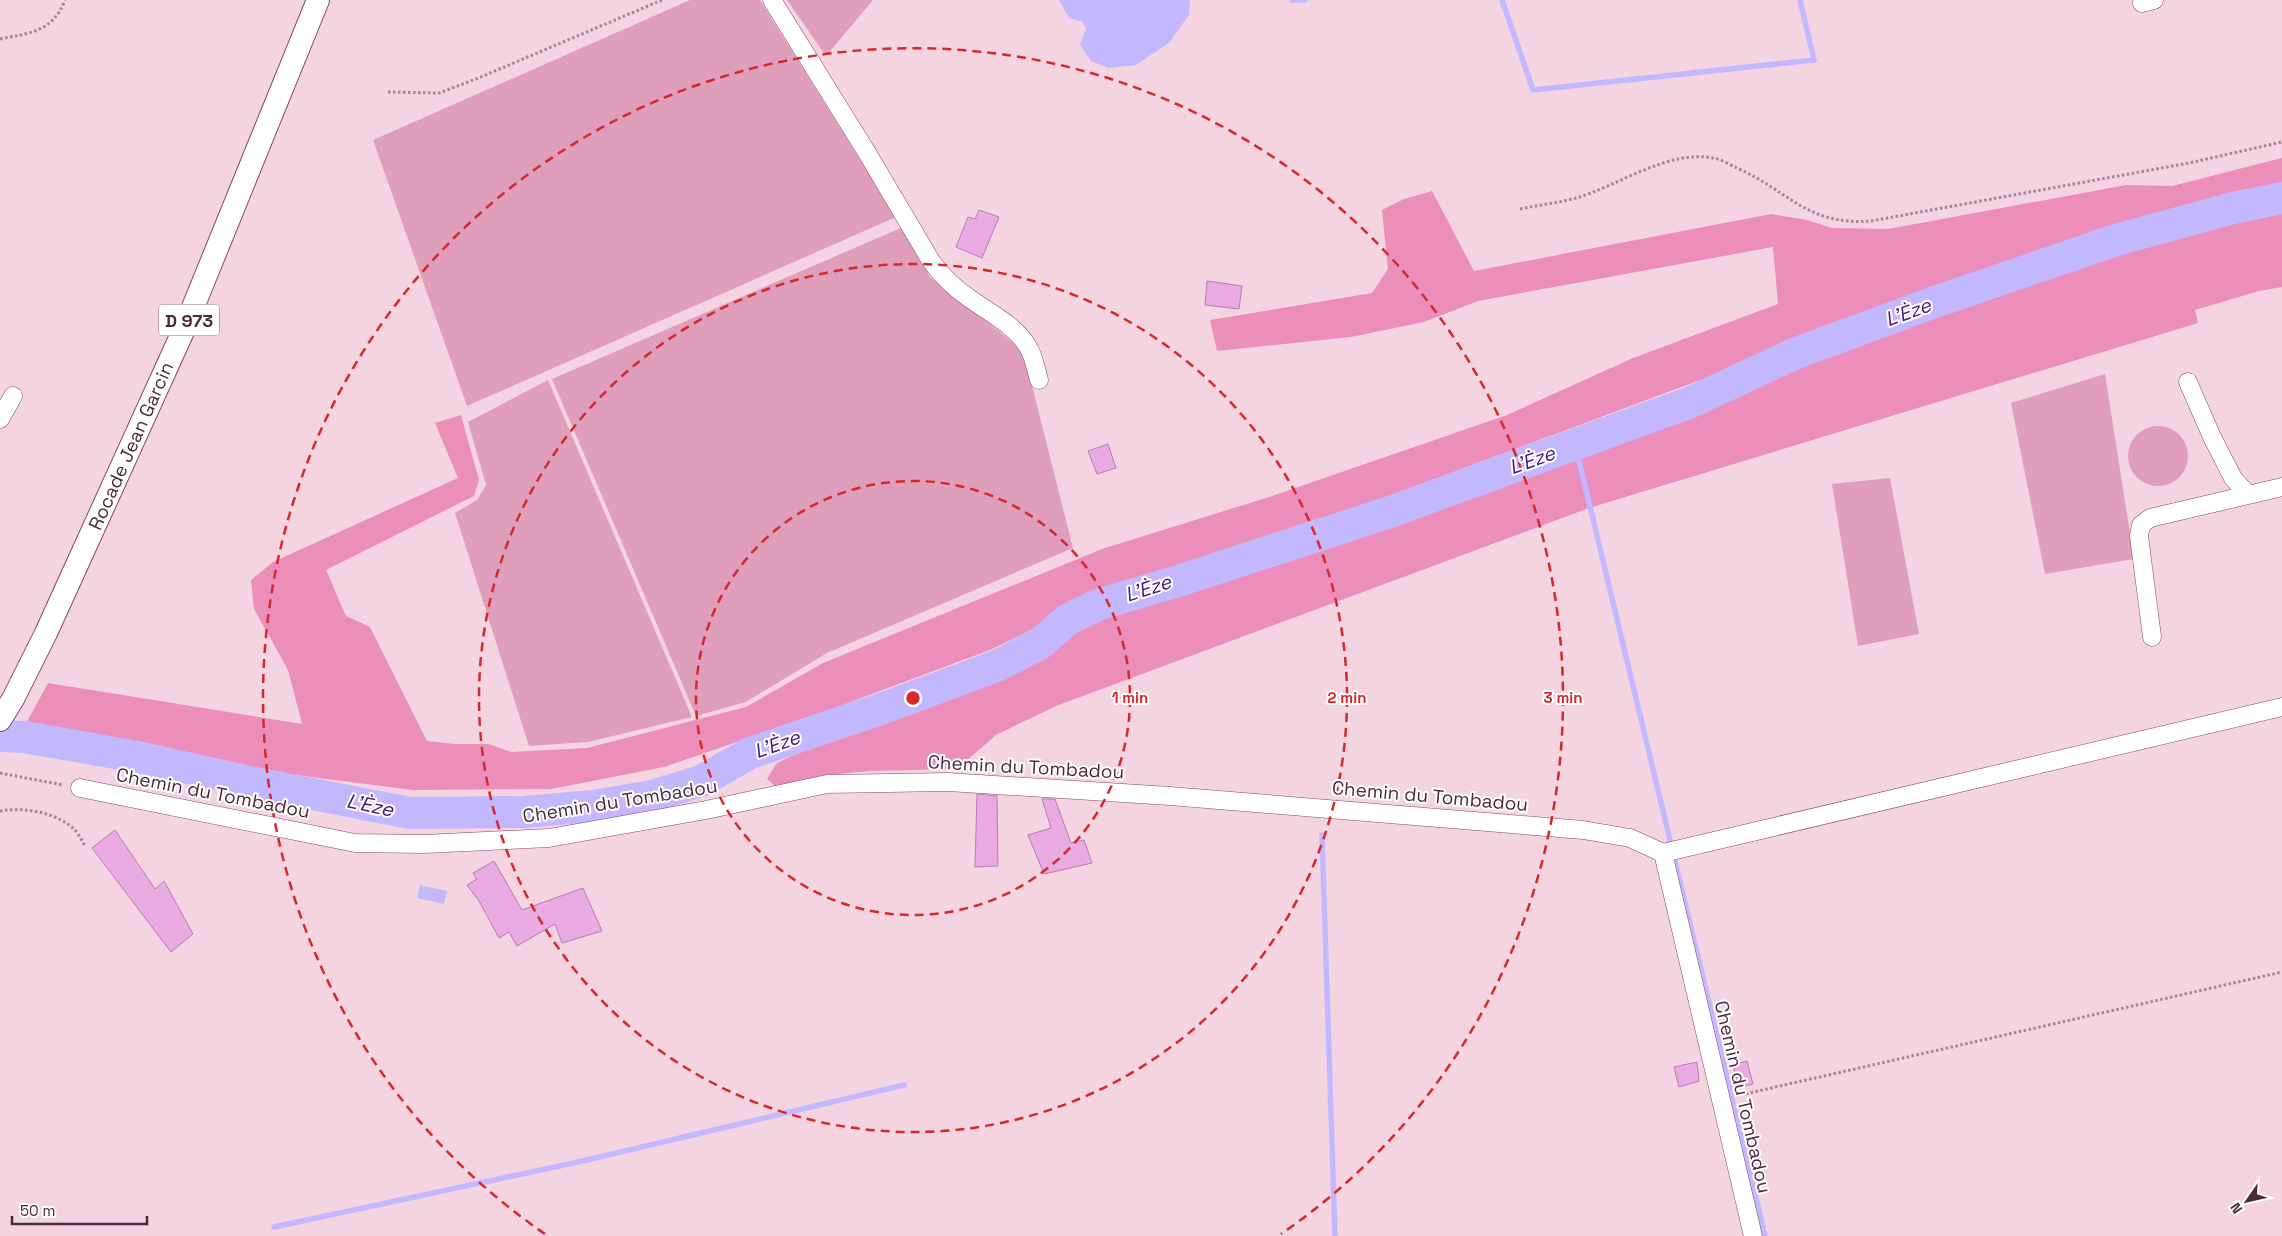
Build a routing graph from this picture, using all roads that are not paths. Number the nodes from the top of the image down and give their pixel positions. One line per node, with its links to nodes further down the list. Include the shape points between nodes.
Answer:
1 (318, 0): 11 (main road, Rocade Jean Garcin / D 973, via 185,327 46,634)
2 (772, 0): 3 (street, via 931,261 943,278 1021,337 1030,349)
3 (1039, 380)
4 (2188, 382): 8 (street, via 2232,478)
5 (13, 396): 6 (street)
6 (0, 419)
7 (2282, 488): 8 (street)
8 (2248, 495): 9 (street, via 2150,518 2141,525 2139,536)
9 (2152, 637)
10 (2282, 707): 13 (street)
11 (0, 720)
12 (80, 788): 13 (street, Chemin du Tombadou, via 355,843 424,844 549,838 827,784 948,782 1170,796 1583,830 1630,838)
13 (1663, 853): 14 (street, Chemin du Tombadou)
14 (1753, 1236)

